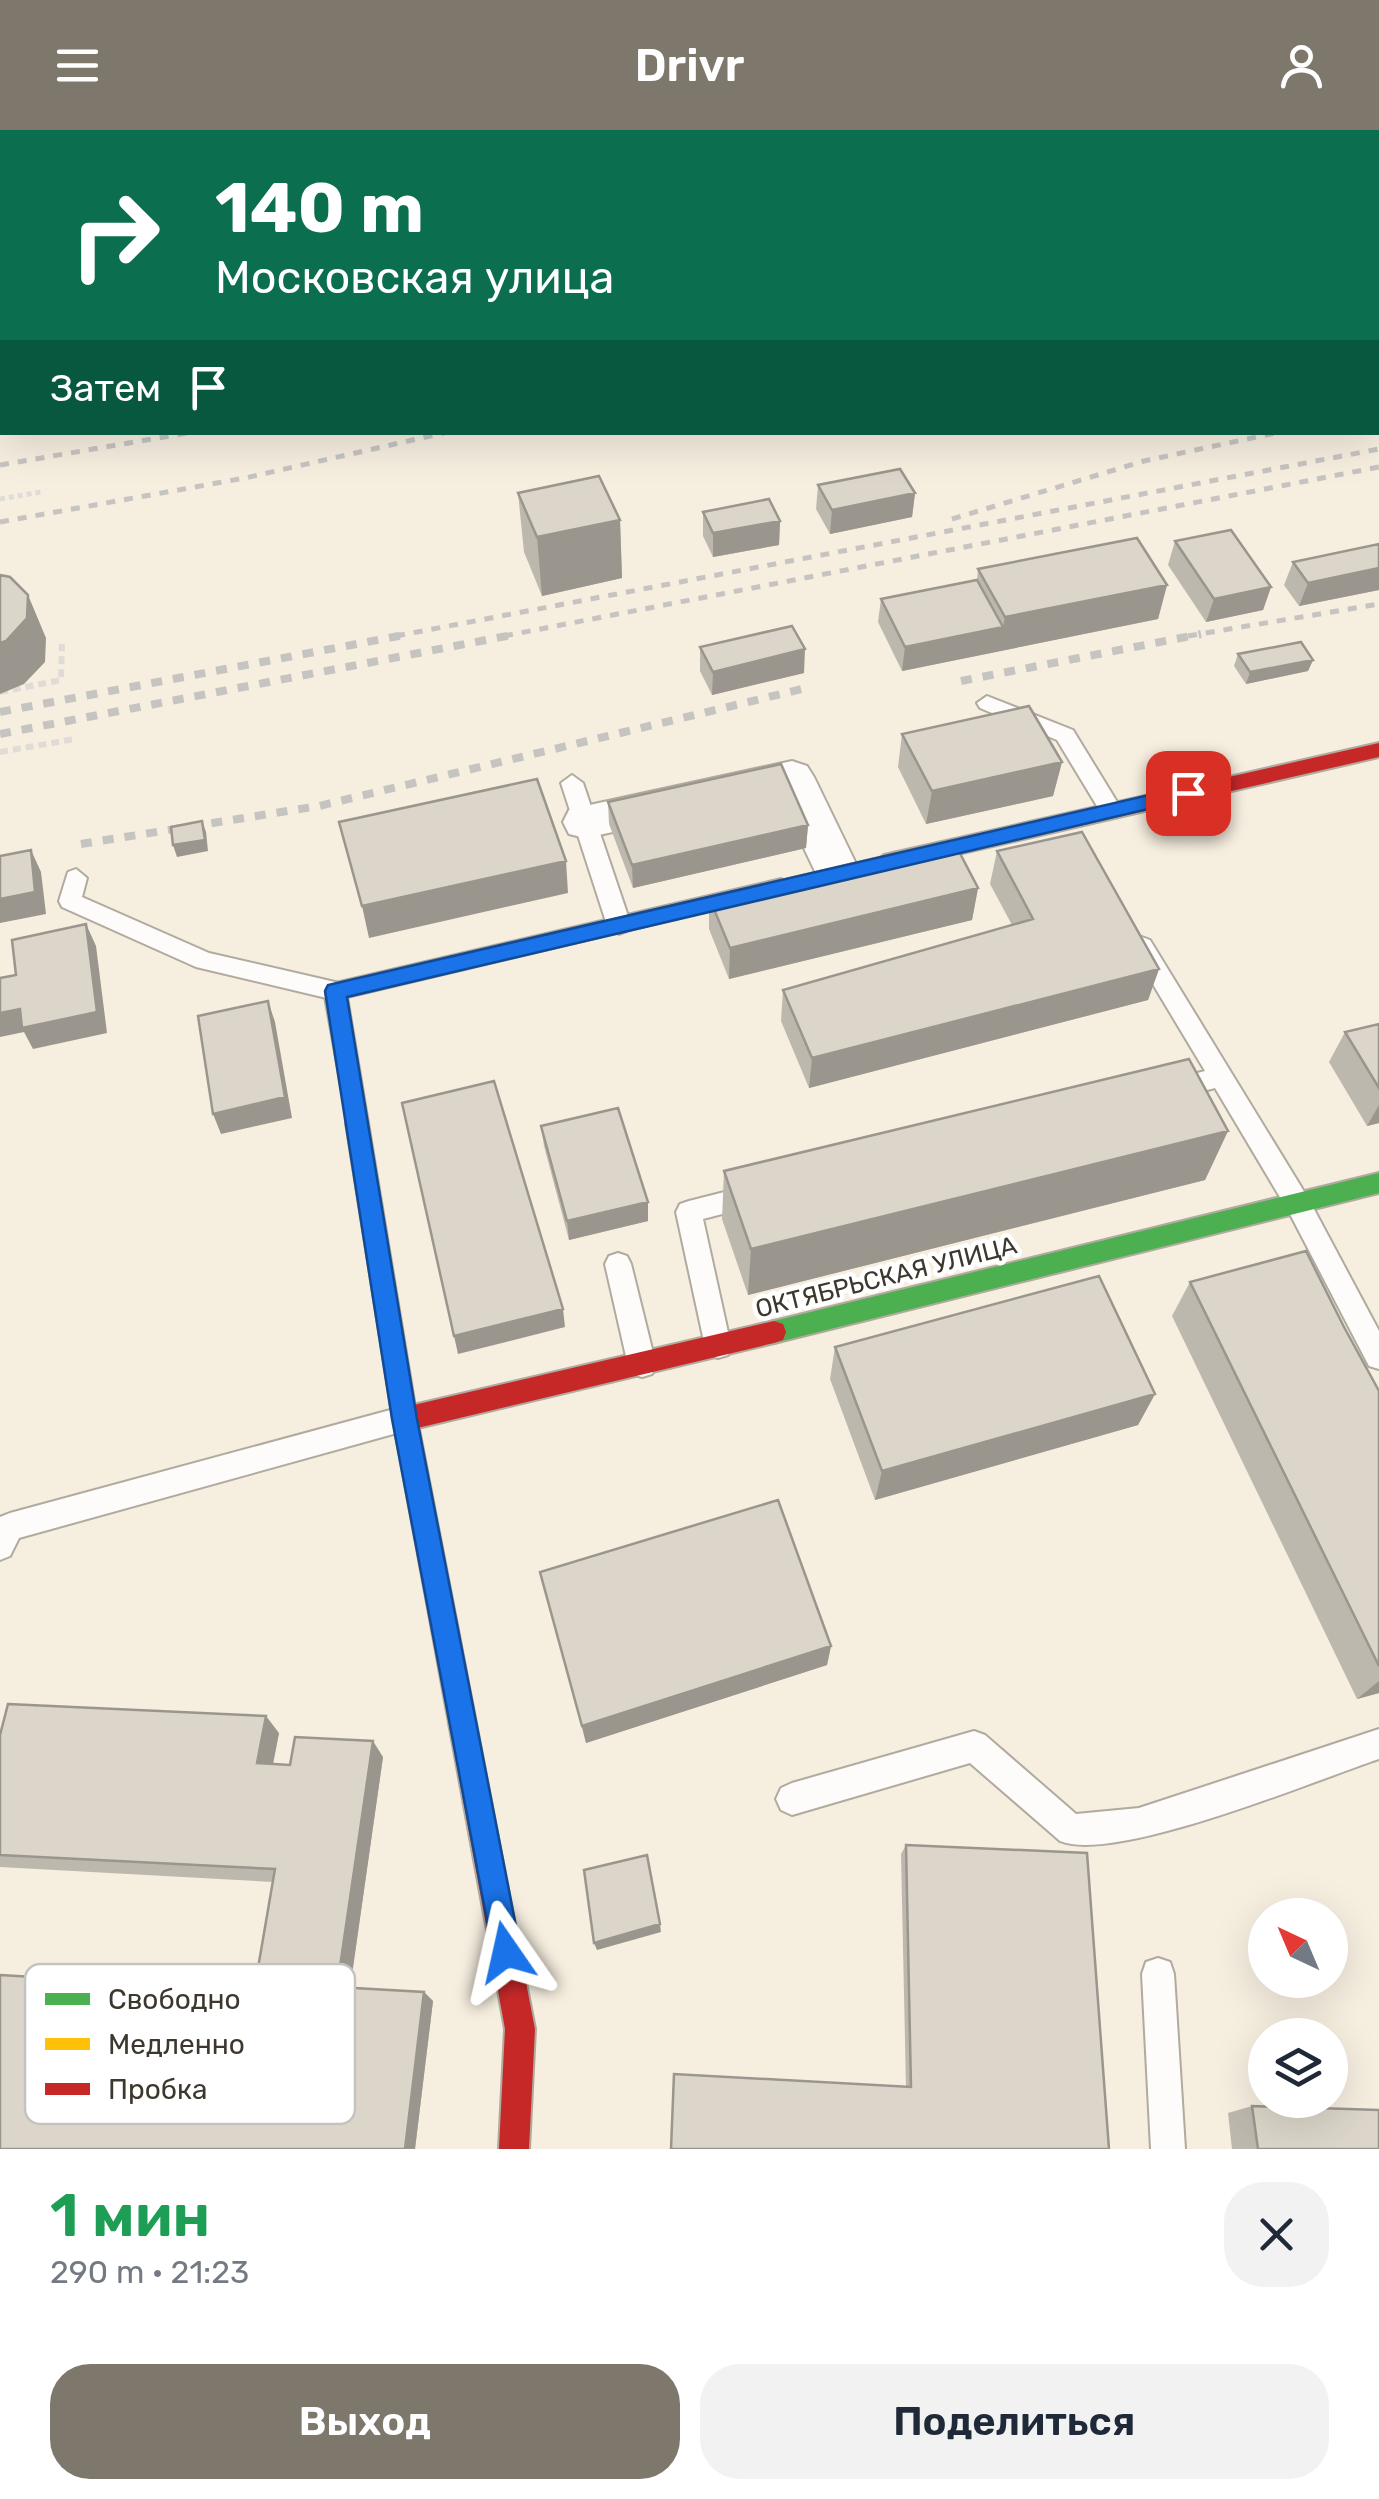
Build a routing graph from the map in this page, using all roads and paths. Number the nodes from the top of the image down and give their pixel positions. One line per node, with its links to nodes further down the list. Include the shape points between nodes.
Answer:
1 (41, 492): 2 (path)
2 (0, 499)
3 (62, 644): 4 (path, via 61,680)
4 (0, 692)
5 (987, 703): 10 (lane, via 1065,735)
6 (75, 739): 8 (path)
7 (1379, 750): 10 (street)
8 (0, 752)
9 (578, 802): 12 (street, via 792,777); 14 (lane)
10 (1111, 810): 12 (street, via 1071,829)
11 (76, 878): 15 (lane, via 70,902 204,961)
12 (820, 878): 14 (street)
13 (1128, 923): 16 (lane)
14 (619, 925): 15 (street)
15 (336, 991): 25 (street)
16 (1221, 1077): 17 (lane); 20 (lane)
17 (1145, 1096)
18 (1379, 1183): 20 (street, ОКТЯБРЬСКАЯ УЛИЦА)
19 (784, 1188): 22 (lane, via 689,1212)
20 (1299, 1206): 22 (street, ОКТЯБРЬСКАЯ УЛИЦА); 23 (lane)
21 (618, 1264): 24 (lane)
22 (718, 1346): 24 (street, ОКТЯБРЬСКАЯ УЛИЦА)
23 (1379, 1357)
24 (642, 1366): 25 (street, ОКТЯБРЬСКАЯ УЛИЦА)
25 (405, 1419): 26 (lane); 30 (street, via 520,2028)
26 (3, 1532)
27 (1379, 1744): 28 (lane, via 1140,1824 1071,1830 974,1746)
28 (792, 1798)
29 (1158, 1974): 31 (lane)
30 (514, 2149)
31 (1168, 2149)

